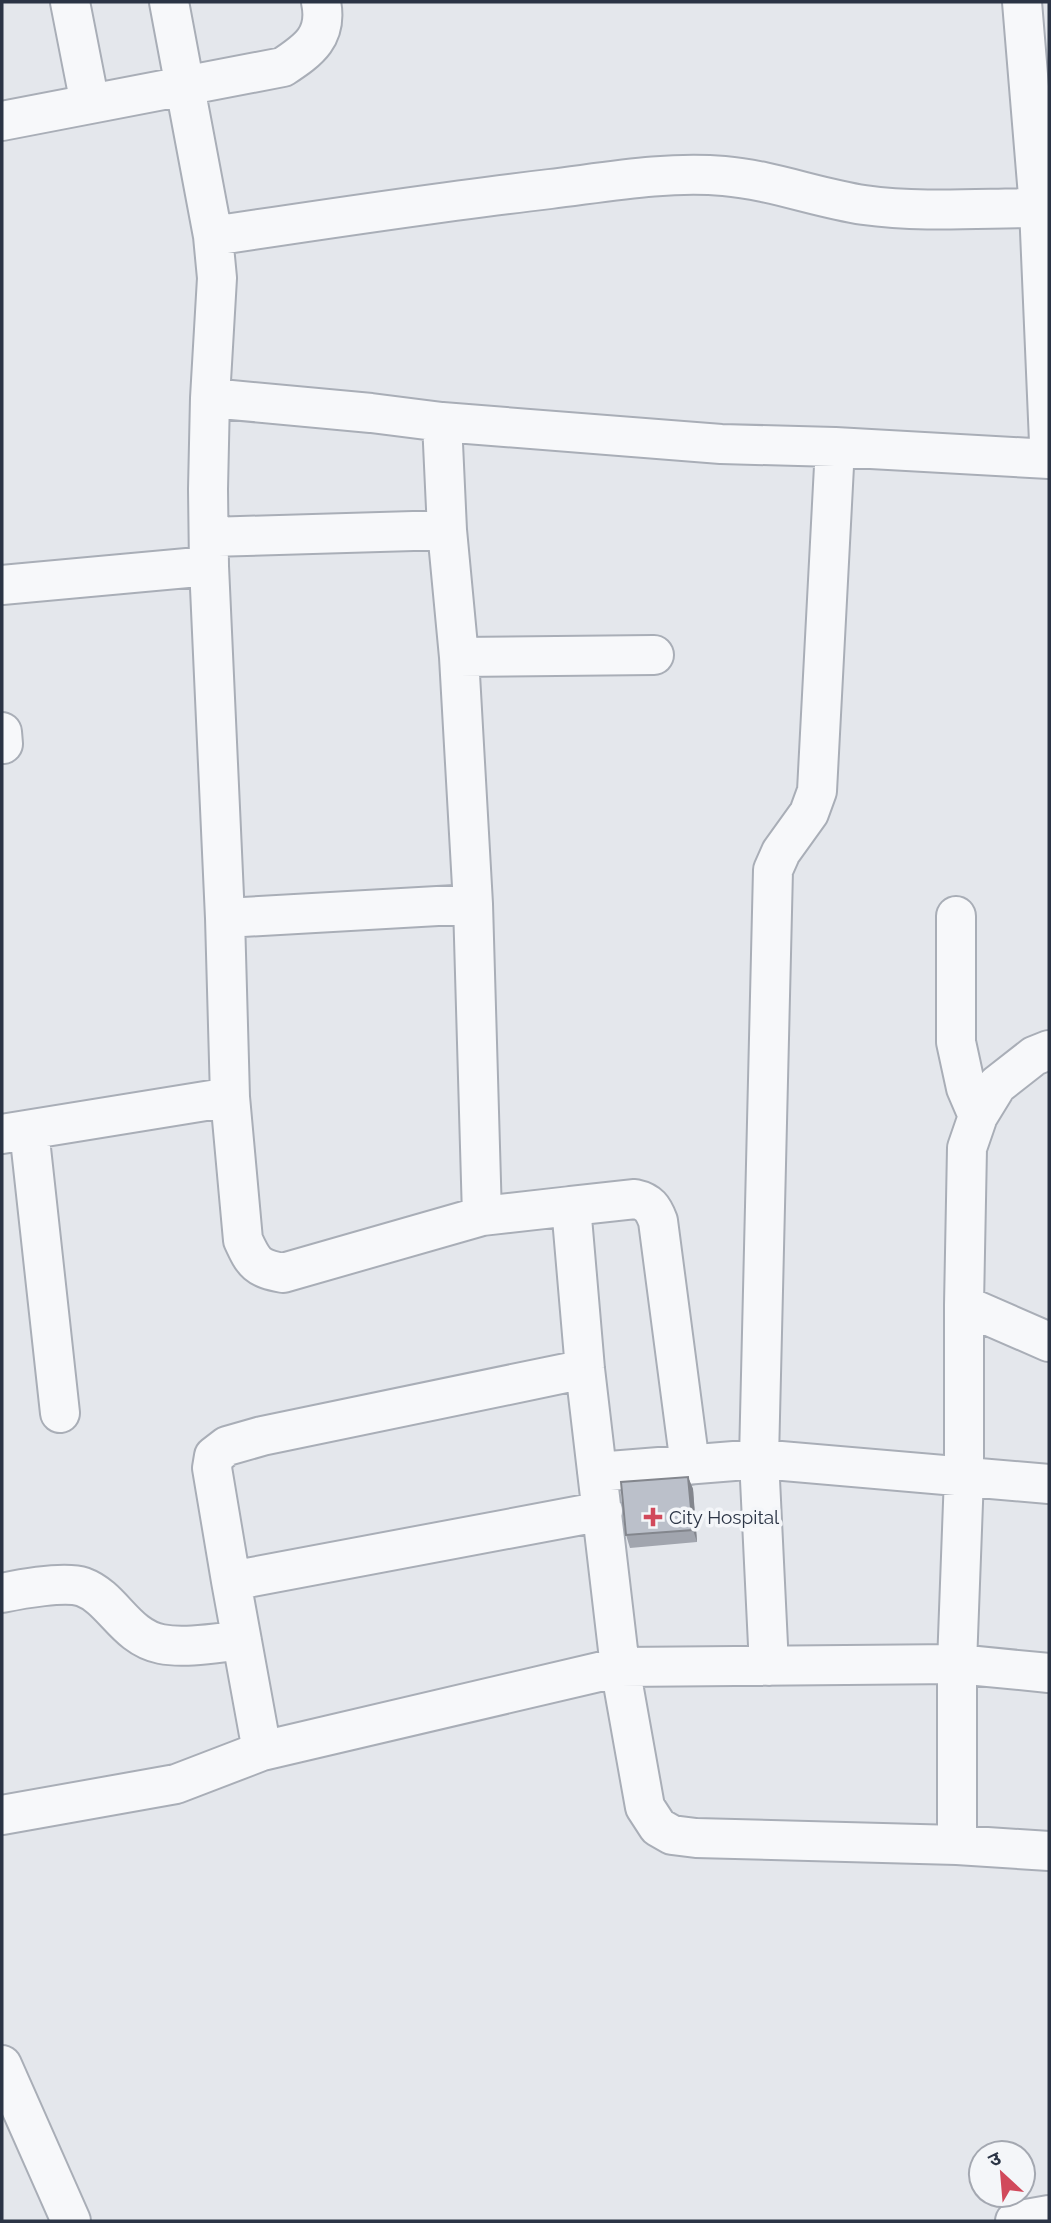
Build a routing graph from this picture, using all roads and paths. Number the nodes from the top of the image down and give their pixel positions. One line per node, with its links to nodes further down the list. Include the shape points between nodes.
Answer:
1 (70, 2): 6 (street)
2 (169, 2): 5 (street)
3 (321, 2): 5 (street, via 320,35 306,52 283,67)
4 (1022, 2): 8 (street)
5 (186, 85): 6 (street); 9 (street)
6 (90, 104): 7 (street)
7 (2, 121)
8 (1040, 208): 9 (street, via 868,205 724,176 661,176); 12 (street)
9 (213, 236): 10 (street, via 217,278)
10 (210, 398): 11 (street); 16 (street)
11 (442, 422): 13 (street, via 721,444); 15 (street)
12 (1049, 442)
13 (835, 447): 14 (street); 33 (street, via 817,791 774,870)
14 (1049, 459)
15 (447, 530): 16 (street); 19 (street)
16 (209, 552): 17 (street); 22 (street)
17 (2, 585)
18 (654, 656): 19 (street)
19 (459, 657): 20 (street)
20 (473, 904): 22 (street); 28 (street)
21 (956, 916): 25 (street, via 956,1042 966,1088)
22 (225, 918): 24 (street)
23 (1044, 1057): 25 (street, via 997,1085)
24 (230, 1097): 26 (street); 28 (street, via 243,1240 250,1257 263,1269 283,1273)
25 (978, 1116): 29 (street, via 967,1148)
26 (16, 1132): 32 (street)
27 (571, 1206): 28 (street); 31 (street); 34 (street, via 635,1199 653,1209)
28 (482, 1216)
29 (964, 1305): 30 (street); 36 (street)
30 (1049, 1342)
31 (585, 1369): 35 (street); 39 (street, via 227,1446 214,1456 212,1468)
32 (60, 1413)
33 (759, 1459): 34 (street); 36 (street); 43 (street)
34 (690, 1465): 35 (street)
35 (597, 1472): 38 (street)
36 (964, 1476): 37 (street); 42 (street)
37 (1049, 1484)
38 (603, 1511): 39 (street); 44 (street)
39 (231, 1581): 41 (street)
40 (2, 1593): 41 (street, via 82,1587 139,1636 160,1644)
41 (242, 1641): 46 (street)
42 (957, 1664): 43 (street); 45 (street); 48 (street)
43 (769, 1666): 44 (street)
44 (620, 1667): 46 (street); 48 (street, via 645,1807 659,1827 672,1835)
45 (1049, 1673)
46 (262, 1751): 47 (street, via 176,1784)
47 (2, 1815)
48 (957, 1846): 49 (street)
49 (1049, 1851)
50 (2, 2065): 52 (street)
51 (1049, 2215): 53 (street)
52 (71, 2221)
53 (1015, 2221)

